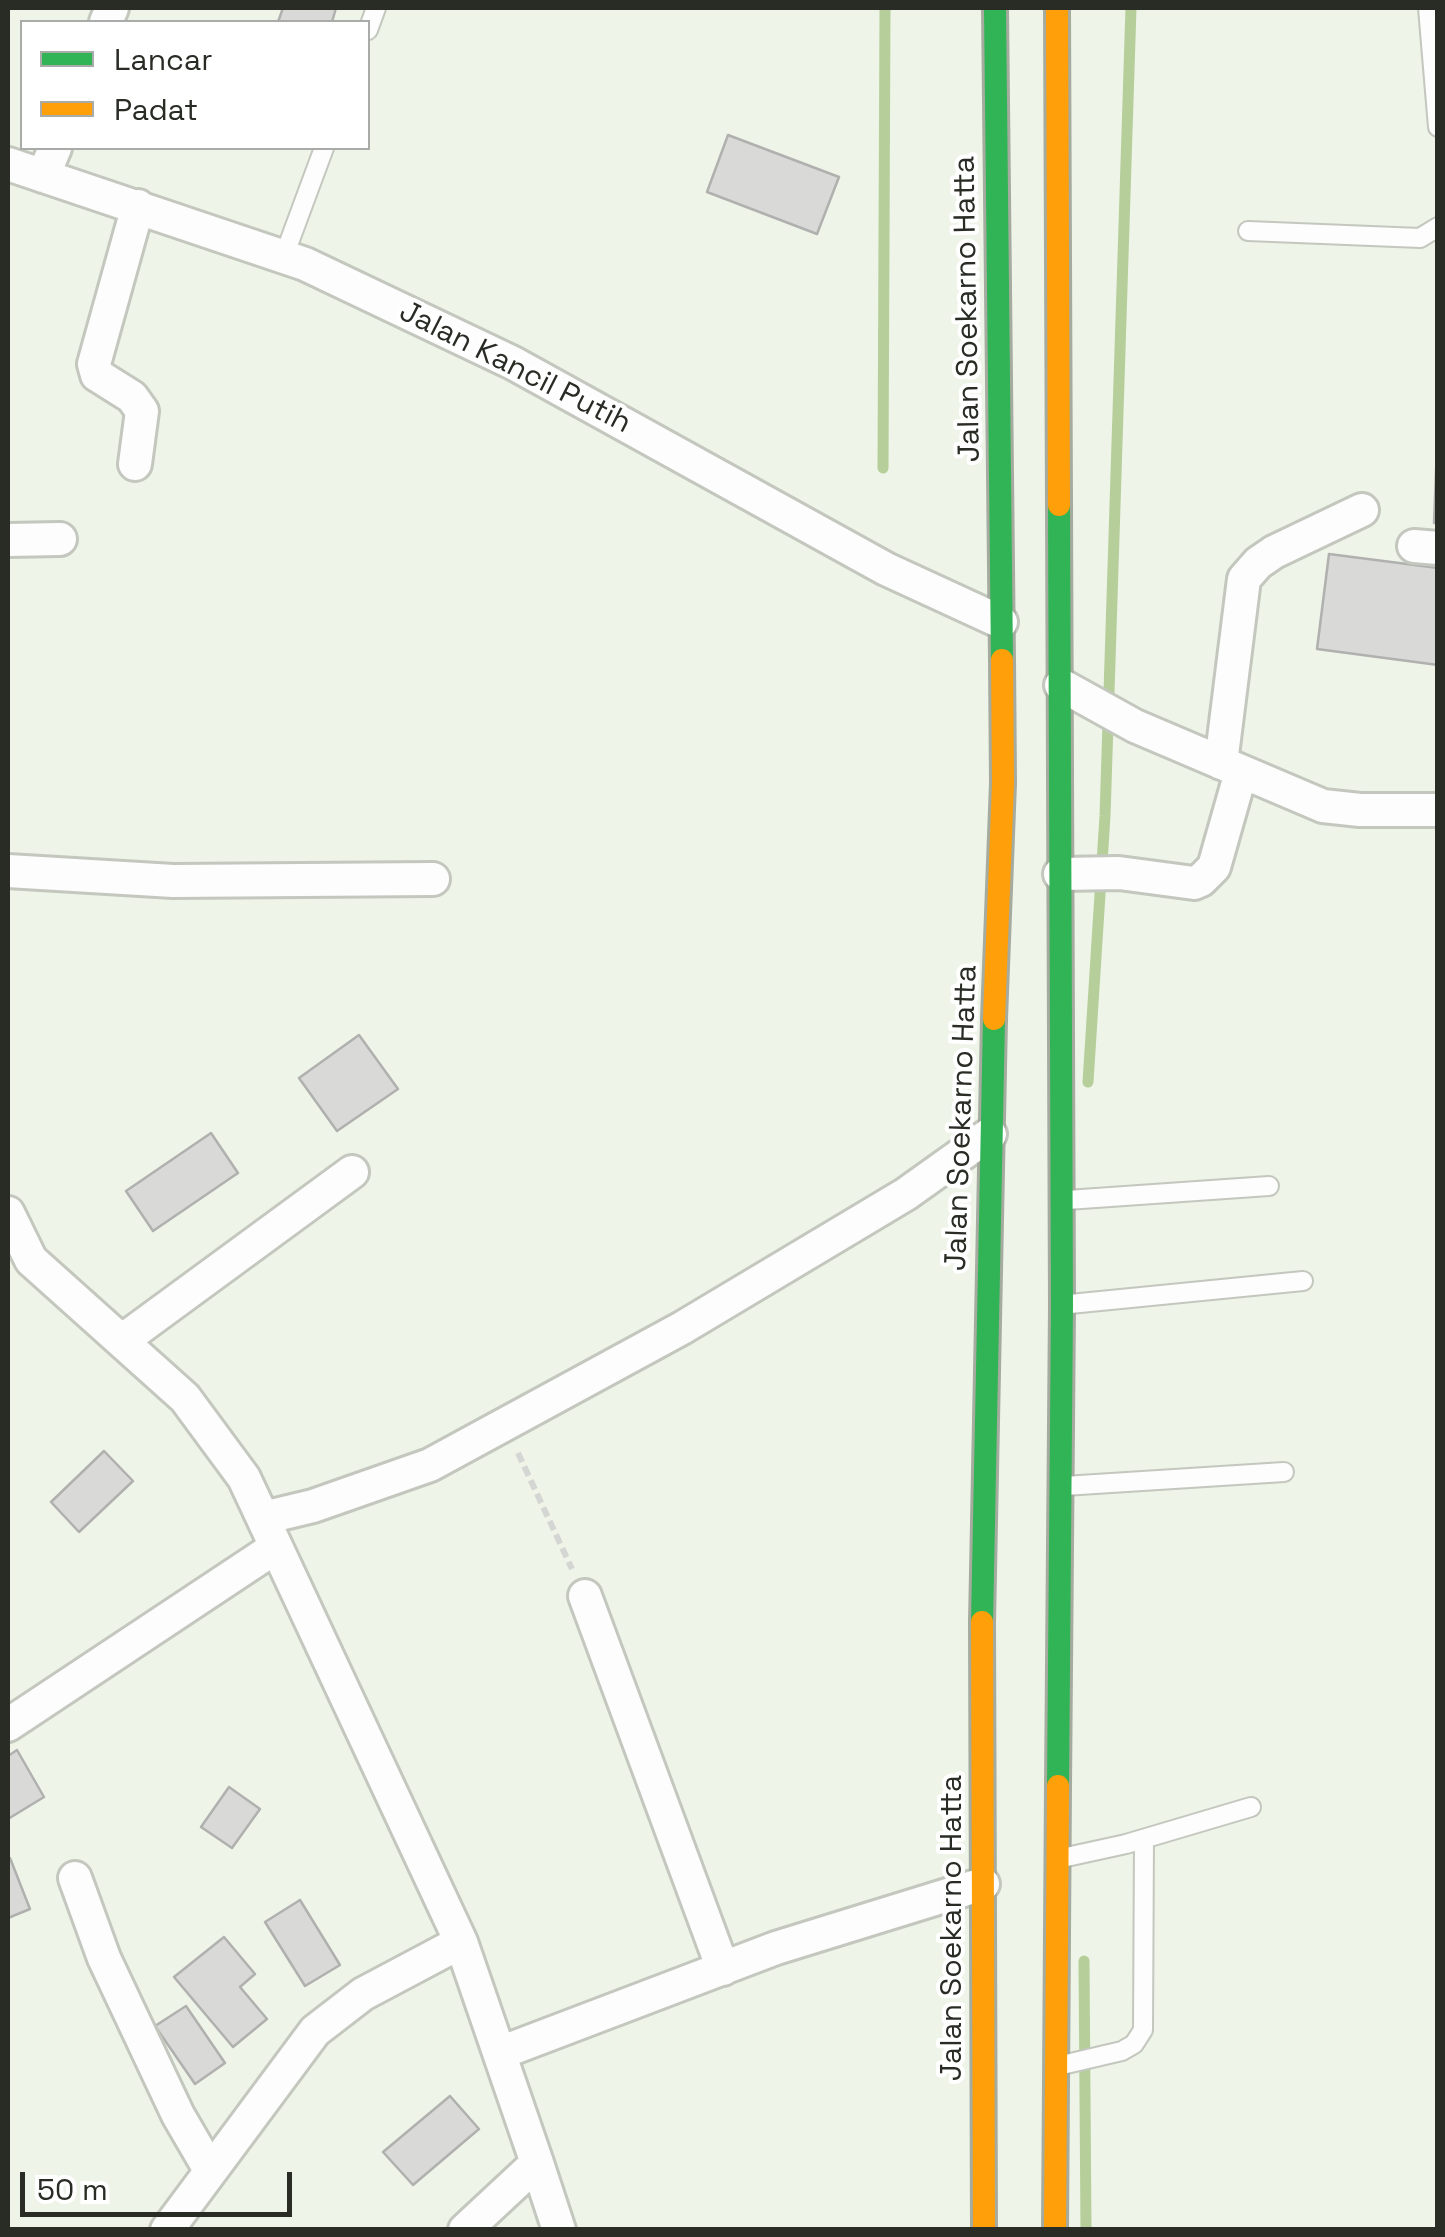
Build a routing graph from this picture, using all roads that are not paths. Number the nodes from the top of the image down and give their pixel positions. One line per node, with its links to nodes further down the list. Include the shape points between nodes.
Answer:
1 (995, 8): 16 (highway, Jalan Soekarno Hatta)
2 (1057, 8): 17 (highway)
3 (1431, 12): 4 (lane)
4 (1438, 127)
5 (323, 150): 11 (lane)
6 (49, 162): 7 (street, Jalan Kancil Putih); 8 (street, Jalan Kancil Putih)
7 (8, 164)
8 (138, 206): 11 (street, Jalan Kancil Putih); 12 (street, via 94,364 97,375 142,410)
9 (1438, 227): 10 (lane, via 1420,238)
10 (1248, 231)
11 (284, 256): 16 (street, Jalan Kancil Putih, via 513,363 886,569)
12 (136, 464)
13 (1362, 510): 18 (street, via 1274,552 1244,579)
14 (60, 539): 15 (street)
15 (8, 540)
16 (1001, 622): 23 (highway, Jalan Soekarno Hatta, via 1003,782)
17 (1061, 685): 18 (street); 21 (highway)
18 (1231, 767): 19 (street, via 1323,806); 21 (street, via 1214,866 1201,880)
19 (1438, 810)
20 (8, 871): 22 (street, via 174,881)
21 (1089, 874): 26 (highway)
22 (433, 879)
23 (990, 1134): 34 (street, via 906,1194 682,1328 430,1465 312,1506); 41 (highway, Jalan Soekarno Hatta)
24 (352, 1172): 31 (street)
25 (1270, 1186): 26 (lane)
26 (1062, 1200): 30 (highway)
27 (8, 1213): 28 (street)
28 (19, 1268): 31 (street)
29 (1303, 1281): 30 (lane)
30 (1062, 1305): 33 (highway)
31 (124, 1340): 34 (street, via 185,1398 244,1478)
32 (1284, 1472): 33 (lane)
33 (1068, 1485): 39 (highway)
34 (269, 1533): 36 (street); 42 (street)
35 (585, 1596): 43 (street)
36 (8, 1725)
37 (1251, 1807): 38 (lane)
38 (1144, 1839): 39 (lane); 45 (lane, via 1143,2030 1122,2051)
39 (1057, 1859): 45 (highway)
40 (76, 1878): 47 (street, via 104,1958)
41 (983, 1884): 43 (street); 51 (highway, Jalan Soekarno Hatta)
42 (461, 1942): 44 (street); 47 (street, via 363,1994 315,2031)
43 (722, 1969): 44 (street)
44 (500, 2053): 46 (street)
45 (1056, 2066): 52 (highway)
46 (537, 2163): 49 (street); 50 (street)
47 (210, 2170): 48 (street)
48 (167, 2230)
49 (466, 2230)
50 (560, 2230)
51 (984, 2230)
52 (1055, 2230)

